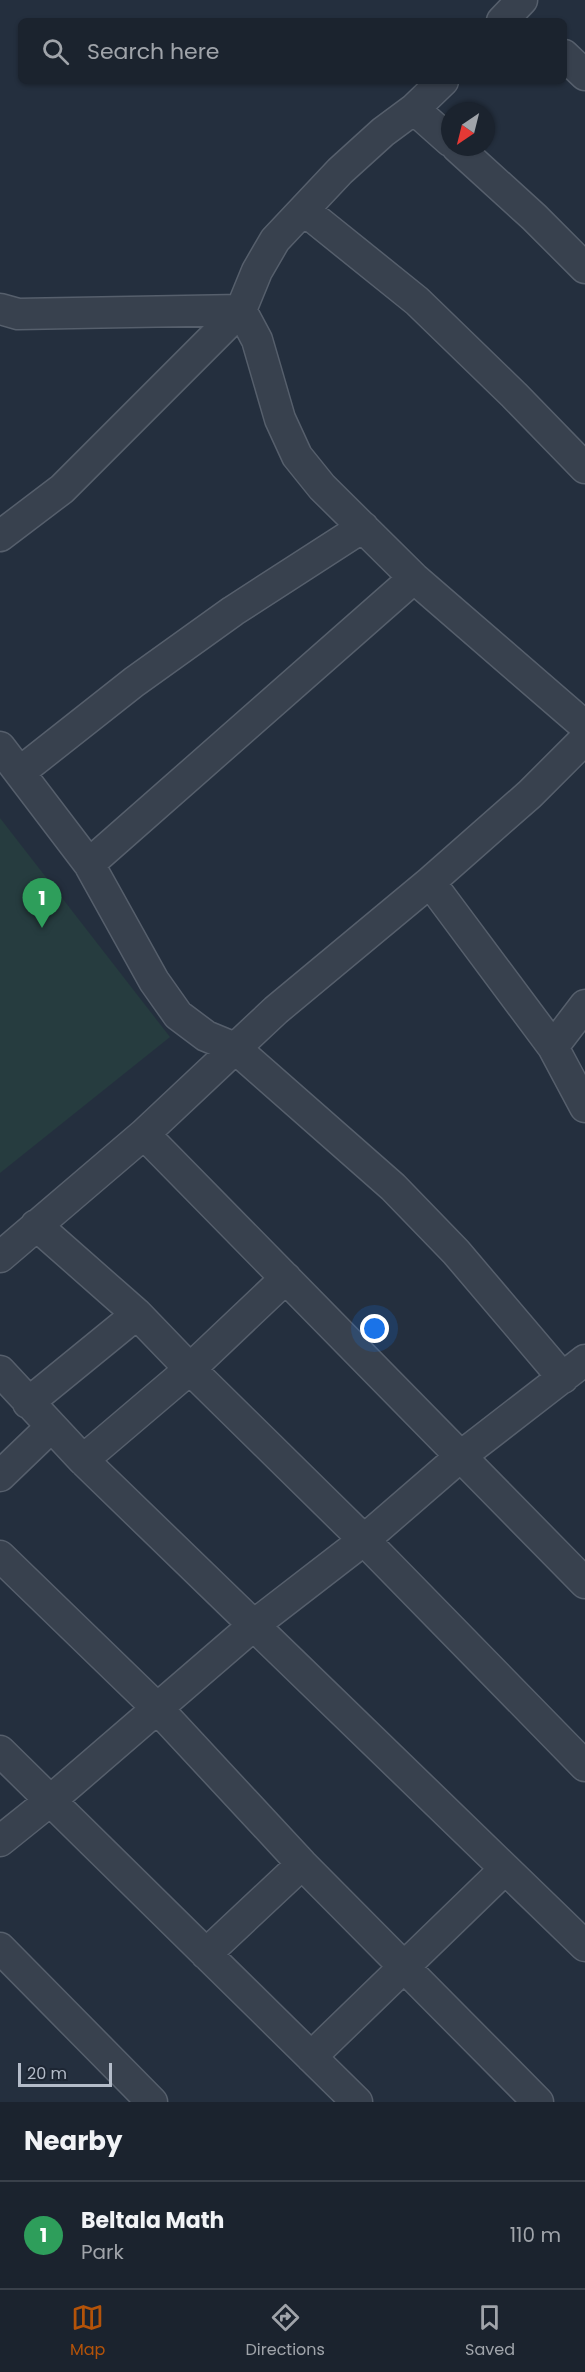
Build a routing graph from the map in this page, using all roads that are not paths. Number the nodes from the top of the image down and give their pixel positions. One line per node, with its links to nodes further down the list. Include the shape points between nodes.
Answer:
1 (567, 58): 2 (street)
2 (585, 75)
3 (440, 84): 4 (street)
4 (414, 109): 5 (street); 7 (street, via 348,163)
5 (441, 133)
6 (467, 156): 8 (street)
7 (304, 210): 10 (street, via 274,240); 11 (street, via 417,301)
8 (585, 268)
9 (0, 309): 10 (street, via 18,314)
10 (241, 310): 12 (street, via 257,340 280,419 297,456); 13 (street, via 62,489)
11 (585, 468)
12 (363, 527): 14 (street); 18 (street, via 233,611 134,682)
13 (0, 536)
14 (414, 578): 15 (street); 19 (street)
15 (585, 726)
16 (585, 739): 20 (street, via 530,794)
17 (0, 747): 18 (street)
18 (20, 772): 19 (street)
19 (89, 864): 23 (street, via 154,981 178,1015 206,1036)
20 (430, 882): 22 (street); 23 (street)
21 (585, 1005): 22 (street)
22 (553, 1047): 24 (street)
23 (235, 1048): 25 (street); 31 (street, via 393,1187)
24 (585, 1107)
25 (144, 1134): 26 (street); 28 (street)
26 (36, 1225): 27 (street); 29 (street)
27 (0, 1257)
28 (286, 1278): 30 (street); 35 (street)
29 (137, 1314): 30 (street); 33 (street)
30 (190, 1369): 36 (street); 38 (street)
31 (574, 1369): 35 (street)
32 (0, 1371): 33 (street)
33 (28, 1403): 34 (street)
34 (51, 1427): 36 (street); 37 (street)
35 (461, 1456): 38 (street); 40 (street)
36 (83, 1460): 41 (street)
37 (0, 1476)
38 (364, 1540): 41 (street); 44 (street)
39 (0, 1556): 42 (street)
40 (585, 1583)
41 (254, 1625): 42 (street); 48 (street)
42 (158, 1709): 45 (street); 47 (street)
43 (0, 1751): 45 (street)
44 (585, 1766)
45 (51, 1800): 46 (street); 51 (street)
46 (0, 1841)
47 (302, 1864): 51 (street); 52 (street)
48 (505, 1869): 49 (street); 52 (street)
49 (585, 1946)
50 (0, 1948): 54 (street)
51 (206, 1954): 53 (street)
52 (404, 1968): 53 (street); 56 (street)
53 (311, 2057): 55 (street)
54 (152, 2102)
55 (357, 2102)
56 (538, 2102)

